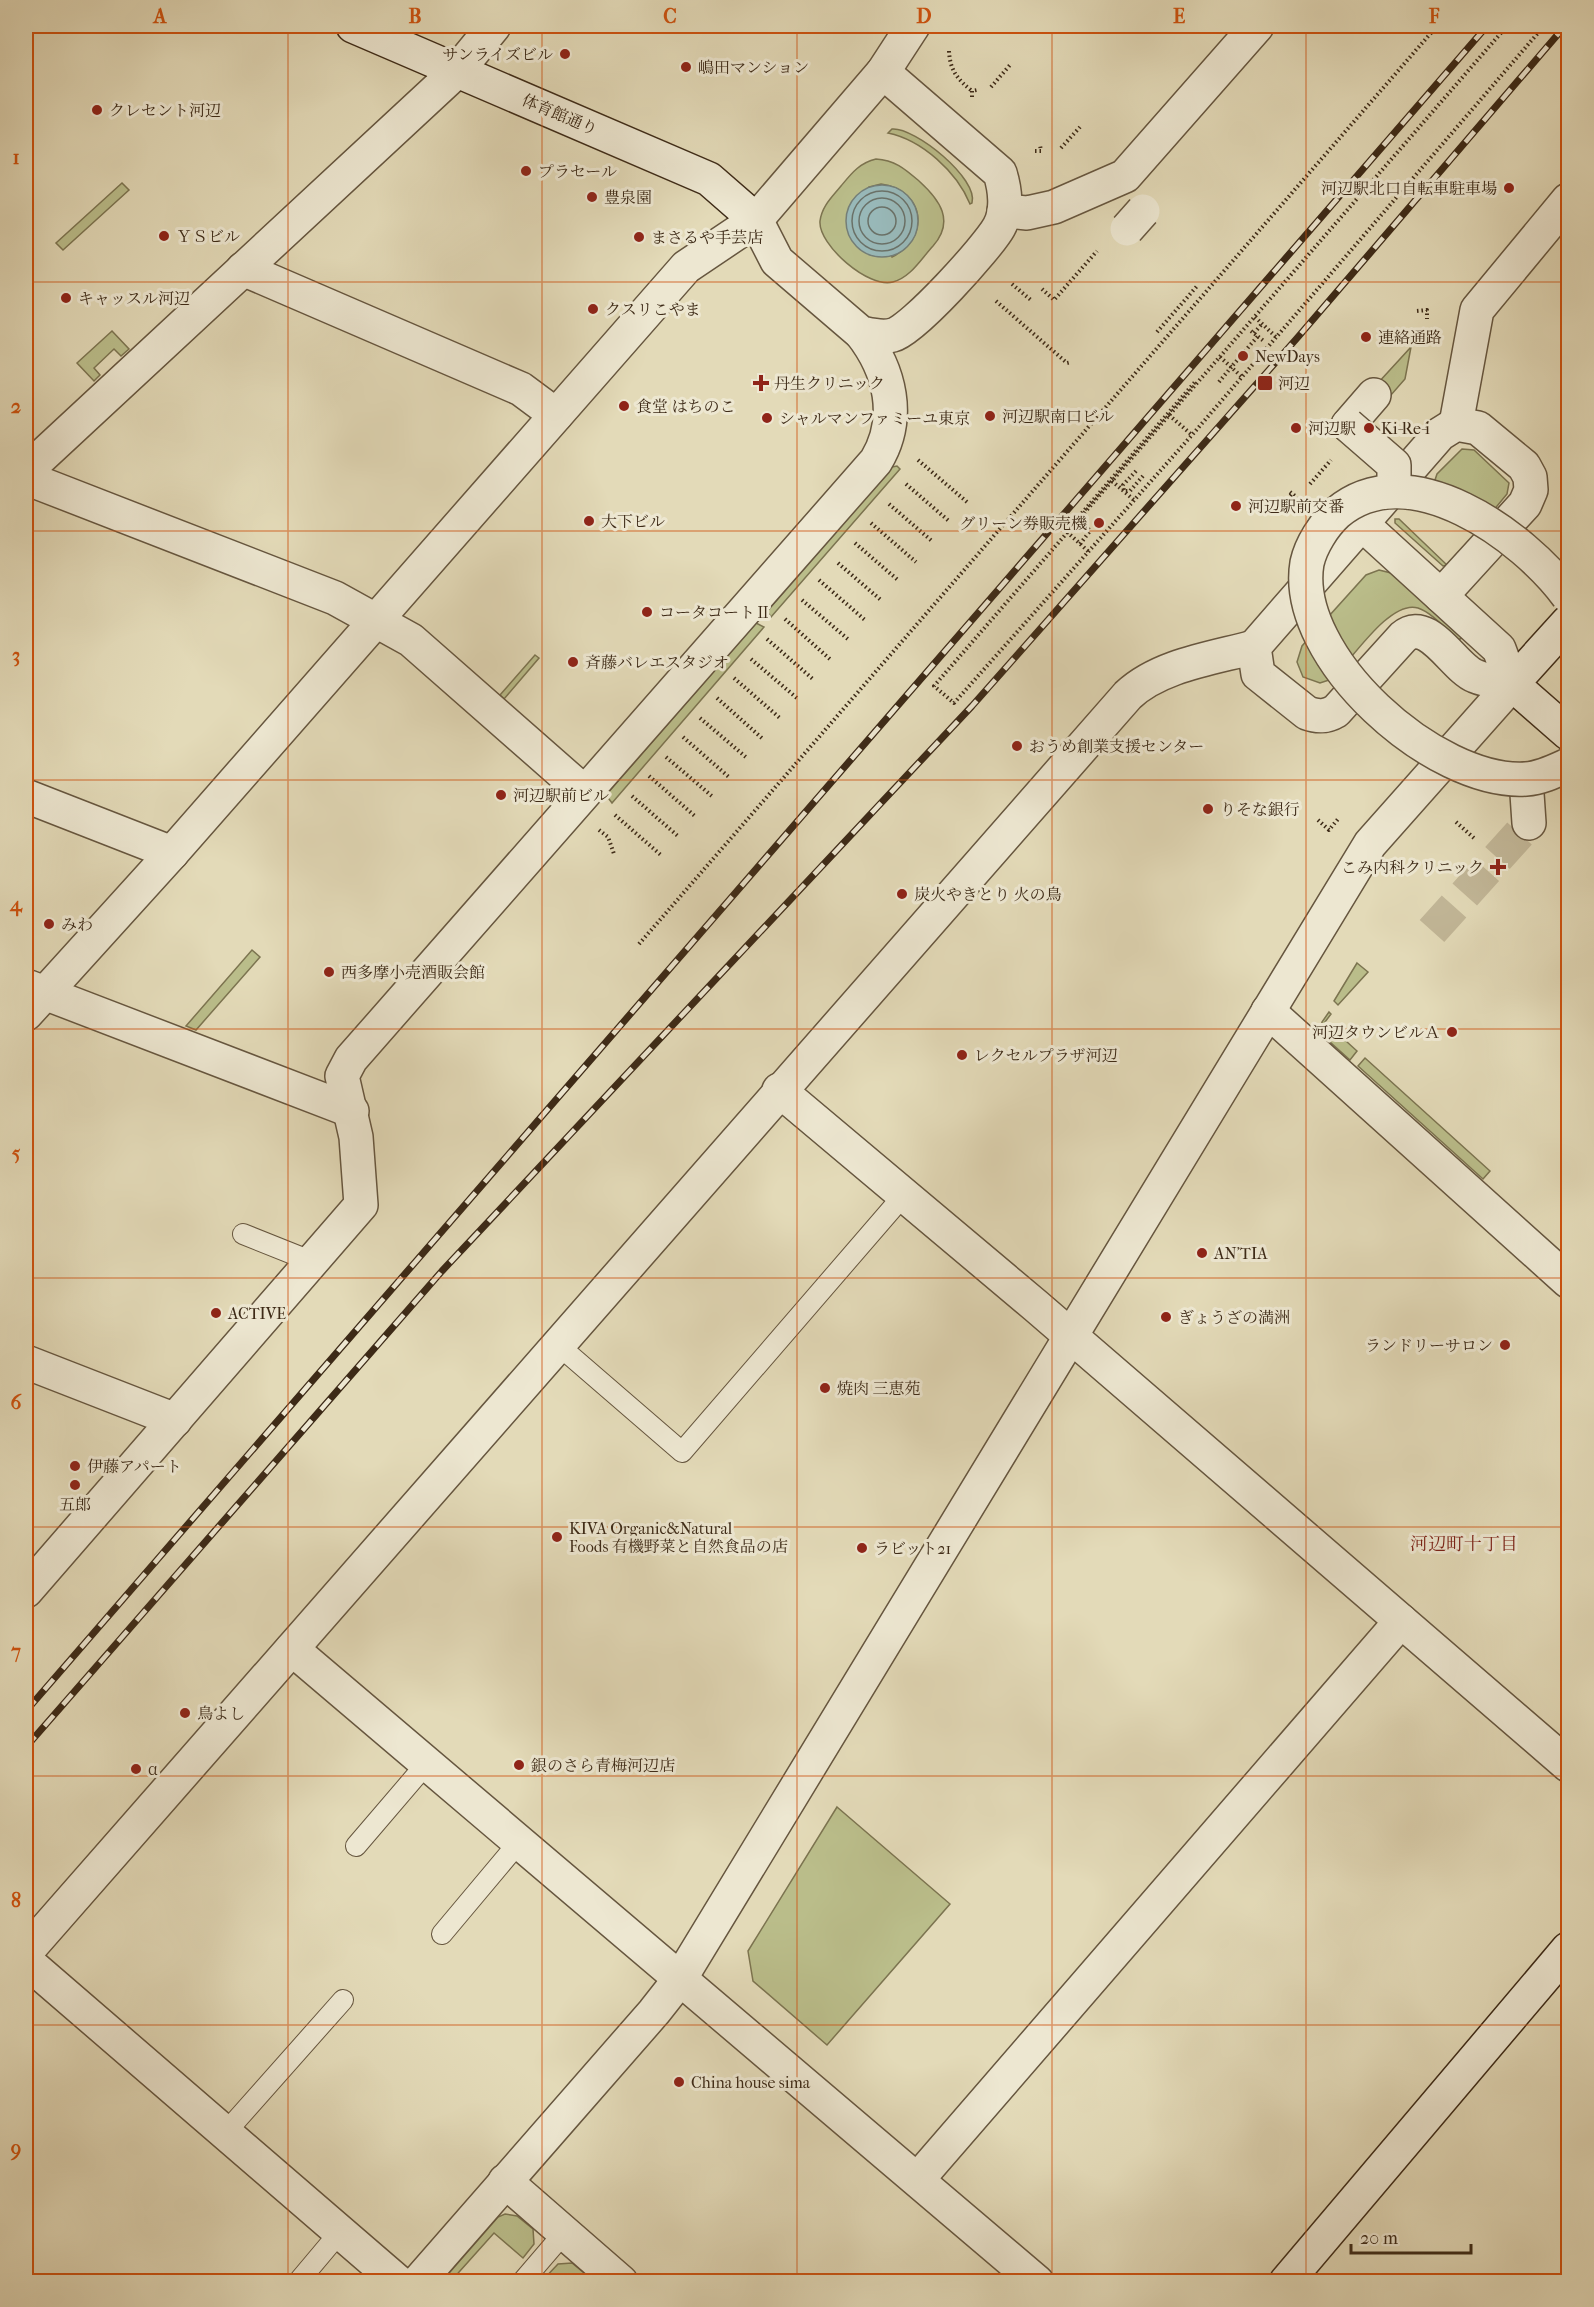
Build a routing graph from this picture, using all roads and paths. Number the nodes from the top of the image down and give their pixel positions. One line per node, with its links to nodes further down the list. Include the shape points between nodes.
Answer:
1 (353, 26): 10 (street, 体育館通り)
2 (494, 26): 10 (street)
3 (913, 26): 11 (street)
4 (1257, 26): 21 (street, via 1125,176 1054,207 1027,213)
5 (1437, 26): 123 (path)
6 (1507, 26): 34 (path)
7 (1544, 26): 40 (path)
8 (949, 51): 14 (path, via 949,63 956,78)
9 (1010, 65): 12 (path)
10 (458, 70): 23 (street, 体育館通り, via 709,179); 25 (street)
11 (883, 72): 21 (street, via 1000,173 1005,188); 23 (street)
12 (991, 87)
13 (977, 90): 14 (path)
14 (972, 91): 15 (path)
15 (972, 97)
16 (1080, 127): 18 (path)
17 (1040, 145): 19 (path, via 1041,151)
18 (1062, 148)
19 (1035, 151)
20 (1569, 200): 50 (street, via 1477,310)
21 (1004, 211): 38 (street, via 1000,226 985,245 906,330 894,335)
22 (1143, 211): 24 (street, bridge, via 1127,229)
23 (756, 220): 38 (street, via 777,261); 48 (street, via 686,267)
24 (1111, 234): 28 (path, via 1054,300)
25 (243, 269): 48 (street, via 521,389); 55 (street)
26 (1012, 284): 30 (path)
27 (1198, 285): 37 (path)
28 (1042, 289)
29 (996, 301): 43 (path, via 1067,363)
30 (1032, 301)
31 (1417, 310): 32 (path)
32 (1427, 310): 33 (path); 35 (path)
33 (1432, 315)
34 (1255, 317): 36 (path); 42 (path)
35 (1427, 319)
36 (1262, 324): 39 (path); 40 (path)
37 (1157, 332)
38 (861, 333): 109 (street, via 882,363 889,398 890,424 879,456)
39 (1255, 335): 41 (path); 46 (path, bridge)
40 (1276, 337): 44 (path)
41 (1264, 342)
42 (1220, 357): 44 (path); 49 (path)
43 (1071, 362)
44 (1242, 376): 51 (path)
45 (1195, 382): 74 (path, bridge, via 1075,520 1080,526 1083,522 1090,531)
46 (1218, 382)
47 (1355, 395): 62 (street, bridge, via 1347,425 1394,465)
48 (556, 415): 85 (street)
49 (1169, 415): 51 (path); 60 (path)
50 (1456, 424): 70 (street, via 1440,434); 81 (street, via 1478,428 1524,466 1531,490 1525,504)
51 (1192, 435): 65 (path)
52 (1330, 461): 54 (path)
53 (908, 466): 66 (path, via 916,458)
54 (1325, 467)
55 (26, 471)
56 (1136, 471): 61 (path, via 1123,485)
57 (1143, 477): 61 (path, via 1130,491)
58 (26, 478): 85 (street, via 335,598)
59 (898, 478): 69 (path)
60 (1112, 480): 61 (path); 71 (path)
61 (1124, 491): 65 (path)
62 (1394, 491): 82 (street, bridge, via 1439,500 1488,523 1532,554); 108 (street, bridge, via 1368,495 1347,505 1329,520 1316,540 1307,562 1307,585 1311,608 1322,633 1366,700 1402,732 1428,750 1477,771)
63 (1292, 494): 67 (path, via 1285,502)
64 (881, 497): 73 (path)
65 (1134, 500): 75 (path)
66 (967, 502)
67 (1293, 509)
68 (864, 517): 77 (path)
69 (950, 522)
70 (1363, 525): 81 (street); 90 (street)
71 (1067, 532): 74 (path); 75 (path, via 934,686 954,703)
72 (847, 537): 79 (path)
73 (933, 542)
74 (1080, 544): 75 (path)
75 (1089, 552)
76 (830, 556): 83 (path)
77 (916, 562)
78 (814, 576): 86 (path)
79 (899, 581)
80 (797, 595): 89 (path)
81 (1441, 596): 95 (street, via 1498,649)
82 (1569, 596)
83 (882, 601)
84 (779, 615): 92 (path)
85 (377, 620): 109 (street, via 411,640); 121 (street)
86 (865, 620)
87 (1569, 622): 95 (street)
88 (762, 635): 94 (path)
89 (849, 640)
90 (1254, 647): 95 (street, via 1258,674 1314,716 1336,711 1408,632 1429,636 1473,676); 126 (street, via 1190,664 1136,688)
91 (746, 654): 97 (path)
92 (831, 660)
93 (729, 674): 99 (path)
94 (814, 680)
95 (1512, 684): 101 (street); 125 (street, via 1370,844)
96 (711, 694): 102 (path)
97 (798, 699)
98 (695, 713): 104 (path)
99 (781, 719)
100 (678, 733): 107 (path)
101 (1569, 733)
102 (764, 739)
103 (661, 753): 112 (path)
104 (747, 758)
105 (1569, 765): 108 (street, bridge)
106 (644, 772): 114 (path)
107 (730, 778)
108 (1526, 779): 118 (street)
109 (584, 792): 127 (street, via 351,1059 342,1076)
110 (627, 792): 119 (path)
111 (26, 796): 121 (street)
112 (713, 797)
113 (611, 810): 122 (path)
114 (696, 817)
115 (1318, 820): 116 (path, via 1329,830)
116 (1338, 820)
117 (1456, 822): 120 (path)
118 (1528, 823)
119 (679, 837)
120 (1475, 839)
121 (172, 853): 124 (street)
122 (662, 856)
123 (639, 944)
124 (32, 998): 127 (street)
125 (1268, 1011): 131 (street); 132 (street)
126 (779, 1090): 128 (street); 133 (street)
127 (352, 1111): 130 (street, via 361,1205)
128 (903, 1196): 132 (street); 133 (lane, via 682,1452)
129 (243, 1234): 130 (lane)
130 (313, 1262): 135 (street)
131 (1569, 1281)
132 (1070, 1337): 137 (street); 147 (street)
133 (557, 1344): 138 (street)
134 (26, 1362): 135 (street)
135 (175, 1420): 136 (street)
136 (26, 1591)
137 (1401, 1621): 140 (street); 150 (street)
138 (292, 1649): 139 (street); 145 (street)
139 (427, 1762): 141 (street); 142 (lane)
140 (1569, 1765)
141 (520, 1841): 143 (lane); 147 (street)
142 (356, 1846)
143 (442, 1934)
144 (1569, 1949): 160 (street)
145 (26, 1952)
146 (26, 1961): 149 (street)
147 (680, 1979): 150 (street); 151 (street)
148 (343, 2000): 149 (lane)
149 (225, 2133): 152 (street)
150 (918, 2179): 159 (street)
151 (505, 2181): 153 (street); 156 (street)
152 (340, 2232): 154 (lane); 155 (street)
153 (564, 2233): 157 (lane); 158 (street)
154 (298, 2282)
155 (398, 2282)
156 (418, 2282)
157 (522, 2282)
158 (621, 2282)
159 (1037, 2282)
160 (1286, 2282)

